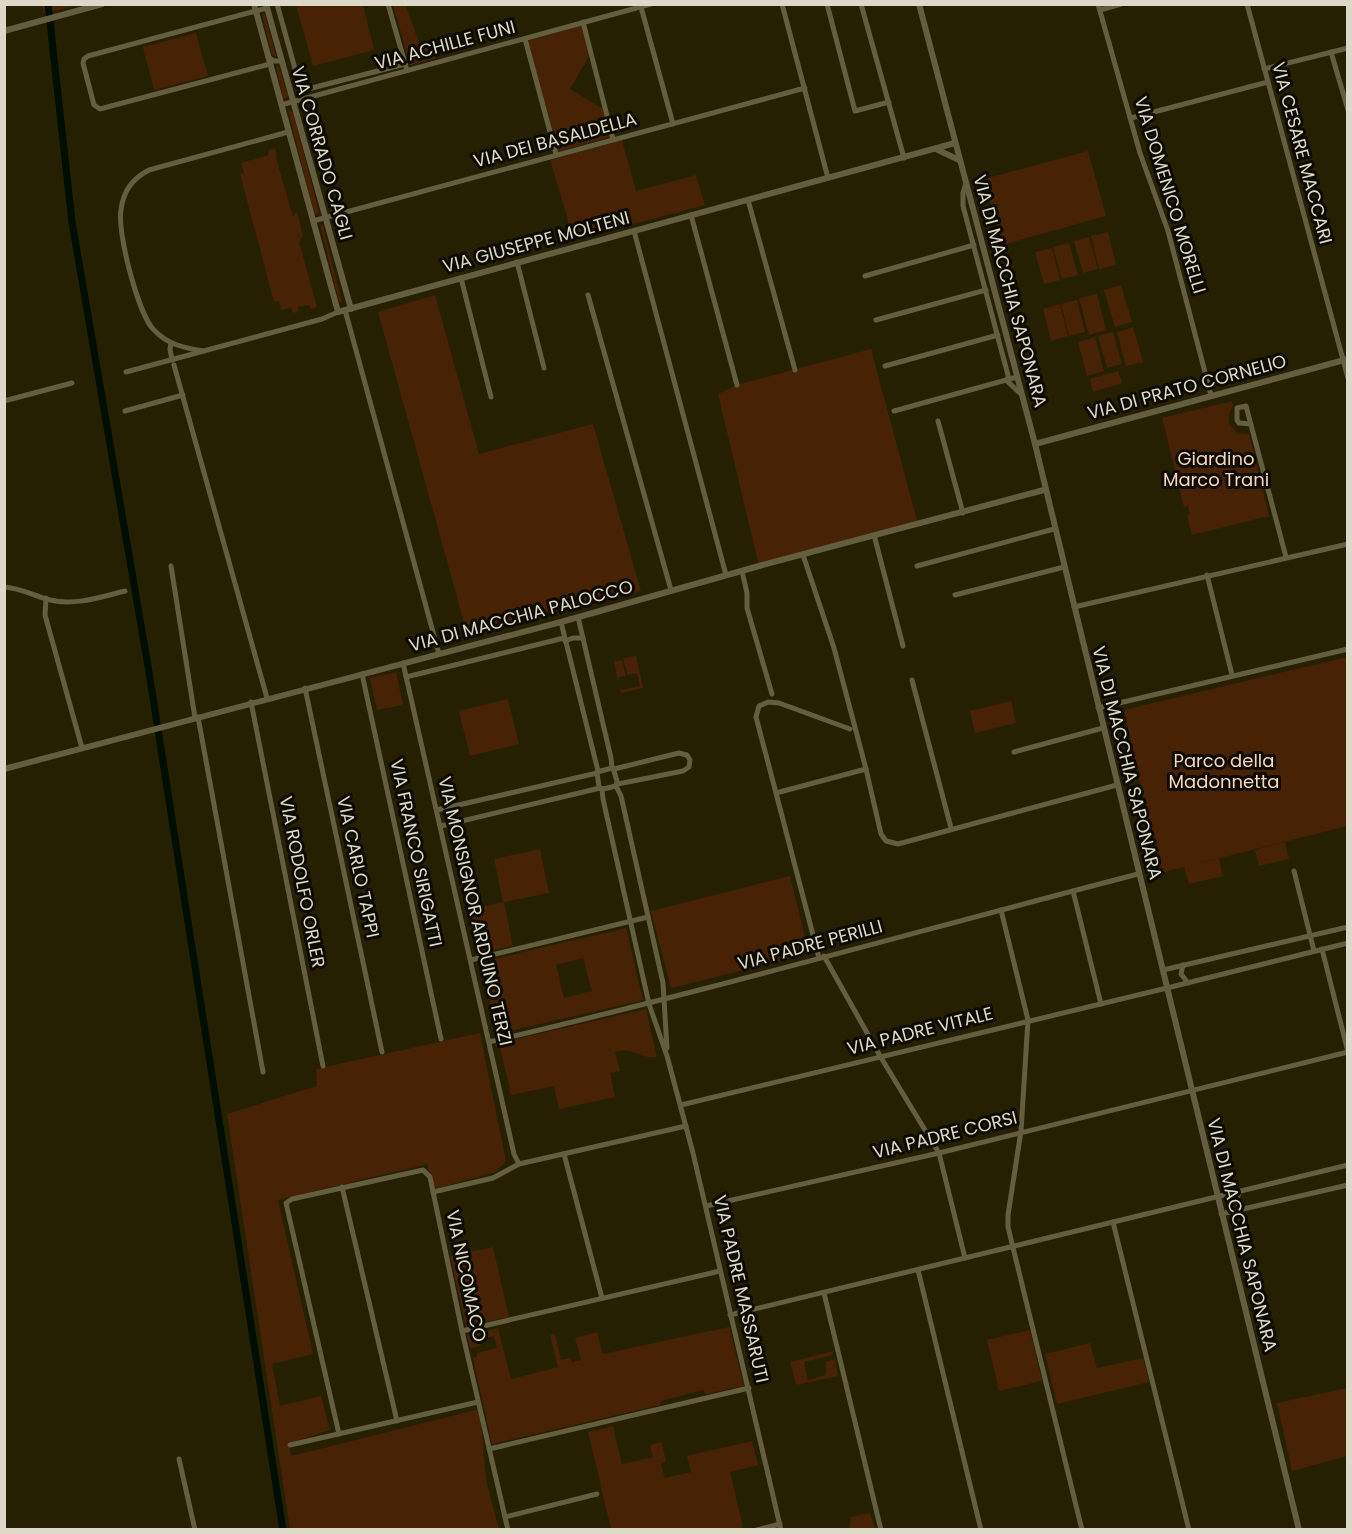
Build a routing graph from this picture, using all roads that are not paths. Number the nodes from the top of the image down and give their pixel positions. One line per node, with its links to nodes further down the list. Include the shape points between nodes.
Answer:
1 (102, 4): 16 (street)
2 (277, 4): 22 (street, via 302,88)
3 (388, 4): 22 (street)
4 (651, 4): 12 (street, VIA ACHILLE FUNI)
5 (782, 4): 26 (street)
6 (826, 4): 28 (street, via 855,111)
7 (861, 4): 28 (street)
8 (919, 4): 35 (street, VIA DI MACCHIA SAPONARA)
9 (1121, 4): 13 (street)
10 (1247, 4): 23 (street, VIA CESARE MACCARI)
11 (266, 6): 14 (street); 21 (street, VIA CORRADO CAGLI)
12 (641, 7): 15 (street, VIA ACHILLE FUNI); 32 (street)
13 (1099, 7): 31 (street, VIA DOMENICO MORELLI)
14 (254, 8): 20 (street, VIA CORRADO CAGLI); 20 (street, VIA CORRADO CAGLI, via 86,57 84,65 93,104 102,108)
15 (583, 22): 17 (street, VIA ACHILLE FUNI); 34 (street)
16 (4, 31)
17 (525, 39): 24 (street, VIA ACHILLE FUNI); 37 (street)
18 (1347, 48): 19 (street)
19 (1331, 52): 23 (street); 30 (street)
20 (269, 60): 21 (street); 29 (street, VIA CORRADO CAGLI)
21 (281, 61): 27 (street, VIA CORRADO CAGLI)
22 (405, 64): 24 (street)
23 (1264, 69): 25 (street, VIA CESARE MACCARI)
24 (407, 71): 27 (street, VIA ACHILLE FUNI)
25 (1268, 82): 31 (street); 58 (street, VIA CESARE MACCARI)
26 (805, 88): 32 (street, VIA DEI BASALDELLA); 40 (street)
27 (293, 102): 29 (street, VIA ACHILLE FUNI); 44 (street, VIA CORRADO CAGLI)
28 (889, 102): 38 (street)
29 (281, 105): 33 (street, VIA CORRADO CAGLI)
30 (1347, 110)
31 (1131, 118): 71 (street, VIA DOMENICO MORELLI, via 1168,231)
32 (673, 124): 34 (street, VIA DEI BASALDELLA)
33 (288, 132): 45 (street, VIA CORRADO CAGLI); 56 (street, via 154,169 139,177 127,191 121,225 137,296 149,324)
34 (613, 139): 37 (street, VIA DEI BASALDELLA)
35 (955, 143): 36 (street, VIA GIUSEPPE MOLTENI); 39 (street, VIA DI MACCHIA SAPONARA)
36 (936, 149): 38 (street, VIA GIUSEPPE MOLTENI); 39 (street)
37 (556, 154): 44 (street, VIA DEI BASALDELLA)
38 (903, 158): 40 (street, VIA GIUSEPPE MOLTENI)
39 (960, 160): 41 (street, VIA DI MACCHIA SAPONARA)
40 (828, 178): 42 (street, VIA GIUSEPPE MOLTENI)
41 (966, 183): 47 (street, via 963,202); 64 (street, VIA DI MACCHIA SAPONARA)
42 (748, 200): 43 (street, VIA GIUSEPPE MOLTENI); 62 (street)
43 (691, 215): 46 (street, VIA GIUSEPPE MOLTENI); 68 (street)
44 (325, 218): 45 (street, VIA DEI BASALDELLA); 53 (street, VIA CORRADO CAGLI)
45 (313, 221): 53 (street, VIA CORRADO CAGLI)
46 (634, 231): 48 (street, VIA GIUSEPPE MOLTENI); 90 (street)
47 (974, 245): 49 (street); 51 (street)
48 (517, 262): 50 (street, VIA GIUSEPPE MOLTENI); 61 (street)
49 (865, 276)
50 (461, 278): 53 (street, VIA GIUSEPPE MOLTENI); 72 (street)
51 (986, 290): 54 (street); 55 (street)
52 (588, 295): 93 (street)
53 (344, 311): 57 (street, VIA GIUSEPPE MOLTENI); 104 (street)
54 (876, 320)
55 (998, 335): 60 (street); 66 (street)
56 (171, 343): 57 (street); 59 (street)
57 (204, 351): 59 (street, VIA GIUSEPPE MOLTENI)
58 (1345, 359): 65 (street, VIA CESARE MACCARI); 71 (street, VIA DI PRATO CORNELIO)
59 (173, 362): 63 (street, VIA GIUSEPPE MOLTENI); 69 (street)
60 (885, 366)
61 (544, 368)
62 (795, 370)
63 (126, 372)
64 (1017, 377): 66 (street); 70 (street, VIA DI MACCHIA SAPONARA)
65 (1347, 378)
66 (1008, 380): 70 (street); 75 (street)
67 (72, 383): 73 (street)
68 (737, 385)
69 (183, 395): 74 (street); 112 (street)
70 (1022, 395): 78 (street, VIA DI MACCHIA SAPONARA)
71 (1211, 395): 78 (street, VIA DI PRATO CORNELIO)
72 (490, 397)
73 (4, 401)
74 (125, 411)
75 (894, 411)
76 (938, 421): 80 (street)
77 (1251, 424): 85 (street)
78 (1035, 444): 79 (street, VIA DI MACCHIA SAPONARA)
79 (1044, 490): 80 (street, VIA DI MACCHIA PALOCCO); 81 (street, VIA DI MACCHIA SAPONARA)
80 (963, 513): 82 (street, VIA DI MACCHIA PALOCCO)
81 (1054, 529): 87 (street); 88 (street, VIA DI MACCHIA SAPONARA)
82 (874, 535): 84 (street, VIA DI MACCHIA PALOCCO); 102 (street)
83 (1347, 544): 85 (street)
84 (803, 555): 89 (street, VIA DI MACCHIA PALOCCO); 121 (street, via 834,648)
85 (1286, 557): 91 (street)
86 (171, 566): 115 (street)
87 (917, 566)
88 (1064, 567): 95 (street); 97 (street, VIA DI MACCHIA SAPONARA)
89 (742, 571): 90 (street, VIA DI MACCHIA PALOCCO); 111 (street, via 747,608)
90 (726, 575): 93 (street, VIA DI MACCHIA PALOCCO)
91 (1207, 575): 97 (street); 107 (street)
92 (4, 587): 96 (street)
93 (671, 590): 98 (street, VIA DI MACCHIA PALOCCO)
94 (125, 591): 96 (street, via 78,601)
95 (955, 596)
96 (46, 598): 118 (street, via 45,615)
97 (1074, 607): 114 (street, VIA DI MACCHIA SAPONARA)
98 (578, 617): 99 (street, VIA DI MACCHIA PALOCCO); 100 (street, VIA PADRE MASSARUTI)
99 (561, 622): 101 (street, VIA PADRE MASSARUTI); 104 (street, VIA DI MACCHIA PALOCCO)
100 (583, 638): 101 (street, VIA DI MACCHIA PALOCCO); 122 (street, VIA PADRE MASSARUTI)
101 (565, 640): 108 (street, VIA DI MACCHIA PALOCCO); 123 (street, VIA PADRE MASSARUTI)
102 (903, 646)
103 (1347, 649): 107 (street)
104 (440, 654): 105 (street, VIA DI MACCHIA PALOCCO)
105 (403, 663): 106 (street, VIA DI MACCHIA PALOCCO); 108 (street, VIA MONSIGNOR ARDUINO TERZI)
106 (362, 674): 110 (street, VIA DI MACCHIA PALOCCO); 154 (street, VIA FRANCO SIRIGATTI)
107 (1232, 675): 114 (street)
108 (406, 677): 128 (street, VIA MONSIGNOR ARDUINO TERZI)
109 (912, 680): 130 (street)
110 (305, 688): 112 (street, VIA DI MACCHIA PALOCCO); 156 (street, VIA CARLO TAPPI)
111 (772, 694)
112 (267, 698): 113 (street, VIA DI MACCHIA PALOCCO)
113 (251, 702): 115 (street, VIA DI MACCHIA PALOCCO); 160 (street, VIA RODOLFO ORLER)
114 (1098, 708): 116 (street, VIA DI MACCHIA SAPONARA)
115 (197, 718): 118 (street, VIA DI MACCHIA PALOCCO); 161 (street)
116 (1103, 728): 119 (street); 125 (street, VIA DI MACCHIA SAPONARA)
117 (850, 729): 127 (street, via 779,703 759,706 756,717)
118 (82, 748): 120 (street, VIA DI MACCHIA PALOCCO)
119 (1014, 752)
120 (4, 769)
121 (866, 769): 127 (street); 130 (street, via 886,842 898,844)
122 (614, 770): 123 (street); 124 (street, VIA PADRE MASSARUTI); 124 (street, via 679,753 690,760 685,770)
123 (598, 772): 126 (street, VIA PADRE MASSARUTI); 128 (street)
124 (617, 784): 126 (street); 135 (street, VIA PADRE MASSARUTI)
125 (1118, 785): 130 (street); 132 (street, VIA DI MACCHIA SAPONARA)
126 (601, 788): 129 (street); 136 (street, VIA PADRE MASSARUTI)
127 (776, 793): 144 (street)
128 (437, 810): 129 (street, VIA MONSIGNOR ARDUINO TERZI)
129 (441, 826): 145 (street, VIA MONSIGNOR ARDUINO TERZI)
130 (951, 828)
131 (1294, 871): 139 (street)
132 (1138, 874): 133 (street, VIA PADRE PERILLI); 147 (street, VIA DI MACCHIA SAPONARA)
133 (1073, 891): 134 (street, VIA PADRE PERILLI); 152 (street)
134 (1001, 910): 144 (street, VIA PADRE PERILLI); 153 (street)
135 (648, 917): 136 (street); 150 (street, VIA PADRE MASSARUTI)
136 (630, 921): 145 (street); 151 (street, VIA PADRE MASSARUTI)
137 (1347, 927): 138 (street)
138 (1327, 932): 139 (street); 141 (street)
139 (1310, 936): 143 (street); 146 (street)
140 (1347, 943): 141 (street, VIA PADRE VITALE)
141 (1330, 947): 142 (street, VIA PADRE VITALE)
142 (1322, 949): 143 (street, VIA PADRE VITALE); 157 (street)
143 (1314, 951): 148 (street, VIA PADRE VITALE)
144 (821, 957): 150 (street, VIA PADRE PERILLI); 159 (street)
145 (471, 960): 155 (street, VIA MONSIGNOR ARDUINO TERZI)
146 (1183, 965): 147 (street); 148 (street, via 1180,974)
147 (1163, 970): 149 (street, VIA DI MACCHIA SAPONARA)
148 (1188, 983): 149 (street, VIA PADRE VITALE)
149 (1167, 988): 152 (street, VIA PADRE VITALE); 162 (street, VIA DI MACCHIA SAPONARA)
150 (665, 1000): 151 (street, VIA PADRE PERILLI); 158 (street, VIA PADRE MASSARUTI)
151 (650, 1004): 155 (street, VIA PADRE PERILLI); 158 (street, VIA PADRE MASSARUTI)
152 (1101, 1004): 153 (street, VIA PADRE VITALE)
153 (1028, 1020): 159 (street, VIA PADRE VITALE); 165 (street)
154 (441, 1039)
155 (489, 1042): 168 (street, VIA MONSIGNOR ARDUINO TERZI)
156 (382, 1052)
157 (1347, 1052): 162 (street, VIA PADRE CORSI)
158 (667, 1056): 163 (street, VIA PADRE MASSARUTI)
159 (880, 1056): 163 (street, VIA PADRE VITALE); 166 (street)
160 (323, 1066)
161 (262, 1072)
162 (1192, 1090): 165 (street, VIA PADRE CORSI); 174 (street, VIA DI MACCHIA SAPONARA)
163 (681, 1105): 164 (street, VIA PADRE MASSARUTI)
164 (686, 1126): 167 (street); 175 (street, VIA PADRE MASSARUTI)
165 (1021, 1131): 166 (street, VIA PADRE CORSI); 179 (street, via 1008,1218)
166 (939, 1153): 175 (street, VIA PADRE CORSI); 180 (street)
167 (564, 1155): 168 (street); 184 (street)
168 (519, 1164): 172 (street, via 493,1178)
169 (1347, 1165): 173 (street)
170 (1347, 1185): 176 (street)
171 (342, 1187): 172 (street, VIA NICOMACO, via 420,1169 429,1175); 189 (street); 190 (street, VIA NICOMACO, via 292,1199 286,1208)
172 (433, 1192): 186 (street, VIA NICOMACO)
173 (1239, 1192): 174 (street); 176 (street, via 1236,1202)
174 (1217, 1197): 177 (street, VIA DI MACCHIA SAPONARA); 178 (street)
175 (705, 1206): 182 (street, VIA PADRE MASSARUTI)
176 (1243, 1209): 177 (street)
177 (1221, 1214): 204 (street, VIA DI MACCHIA SAPONARA)
178 (1113, 1222): 179 (street); 203 (street)
179 (1013, 1246): 180 (street); 202 (street)
180 (965, 1258): 181 (street)
181 (918, 1270): 183 (street); 201 (street)
182 (720, 1271): 184 (street); 185 (street, VIA PADRE MASSARUTI)
183 (824, 1293): 185 (street); 200 (street)
184 (602, 1298): 186 (street)
185 (730, 1315): 187 (street, VIA PADRE MASSARUTI)
186 (462, 1331): 188 (street, VIA NICOMACO)
187 (749, 1388): 192 (street); 196 (street, VIA PADRE MASSARUTI)
188 (478, 1402): 189 (street); 192 (street, VIA NICOMACO)
189 (397, 1421): 190 (street)
190 (339, 1434): 191 (street)
191 (290, 1445)
192 (489, 1449): 195 (street, VIA NICOMACO)
193 (179, 1459): 197 (street)
194 (597, 1494): 195 (street)
195 (505, 1517): 198 (street, VIA NICOMACO)
196 (780, 1527): 199 (street)
197 (195, 1530)
198 (508, 1530)
199 (757, 1530)
200 (881, 1530)
201 (981, 1530)
202 (1082, 1530)
203 (1189, 1530)
204 (1299, 1530)

